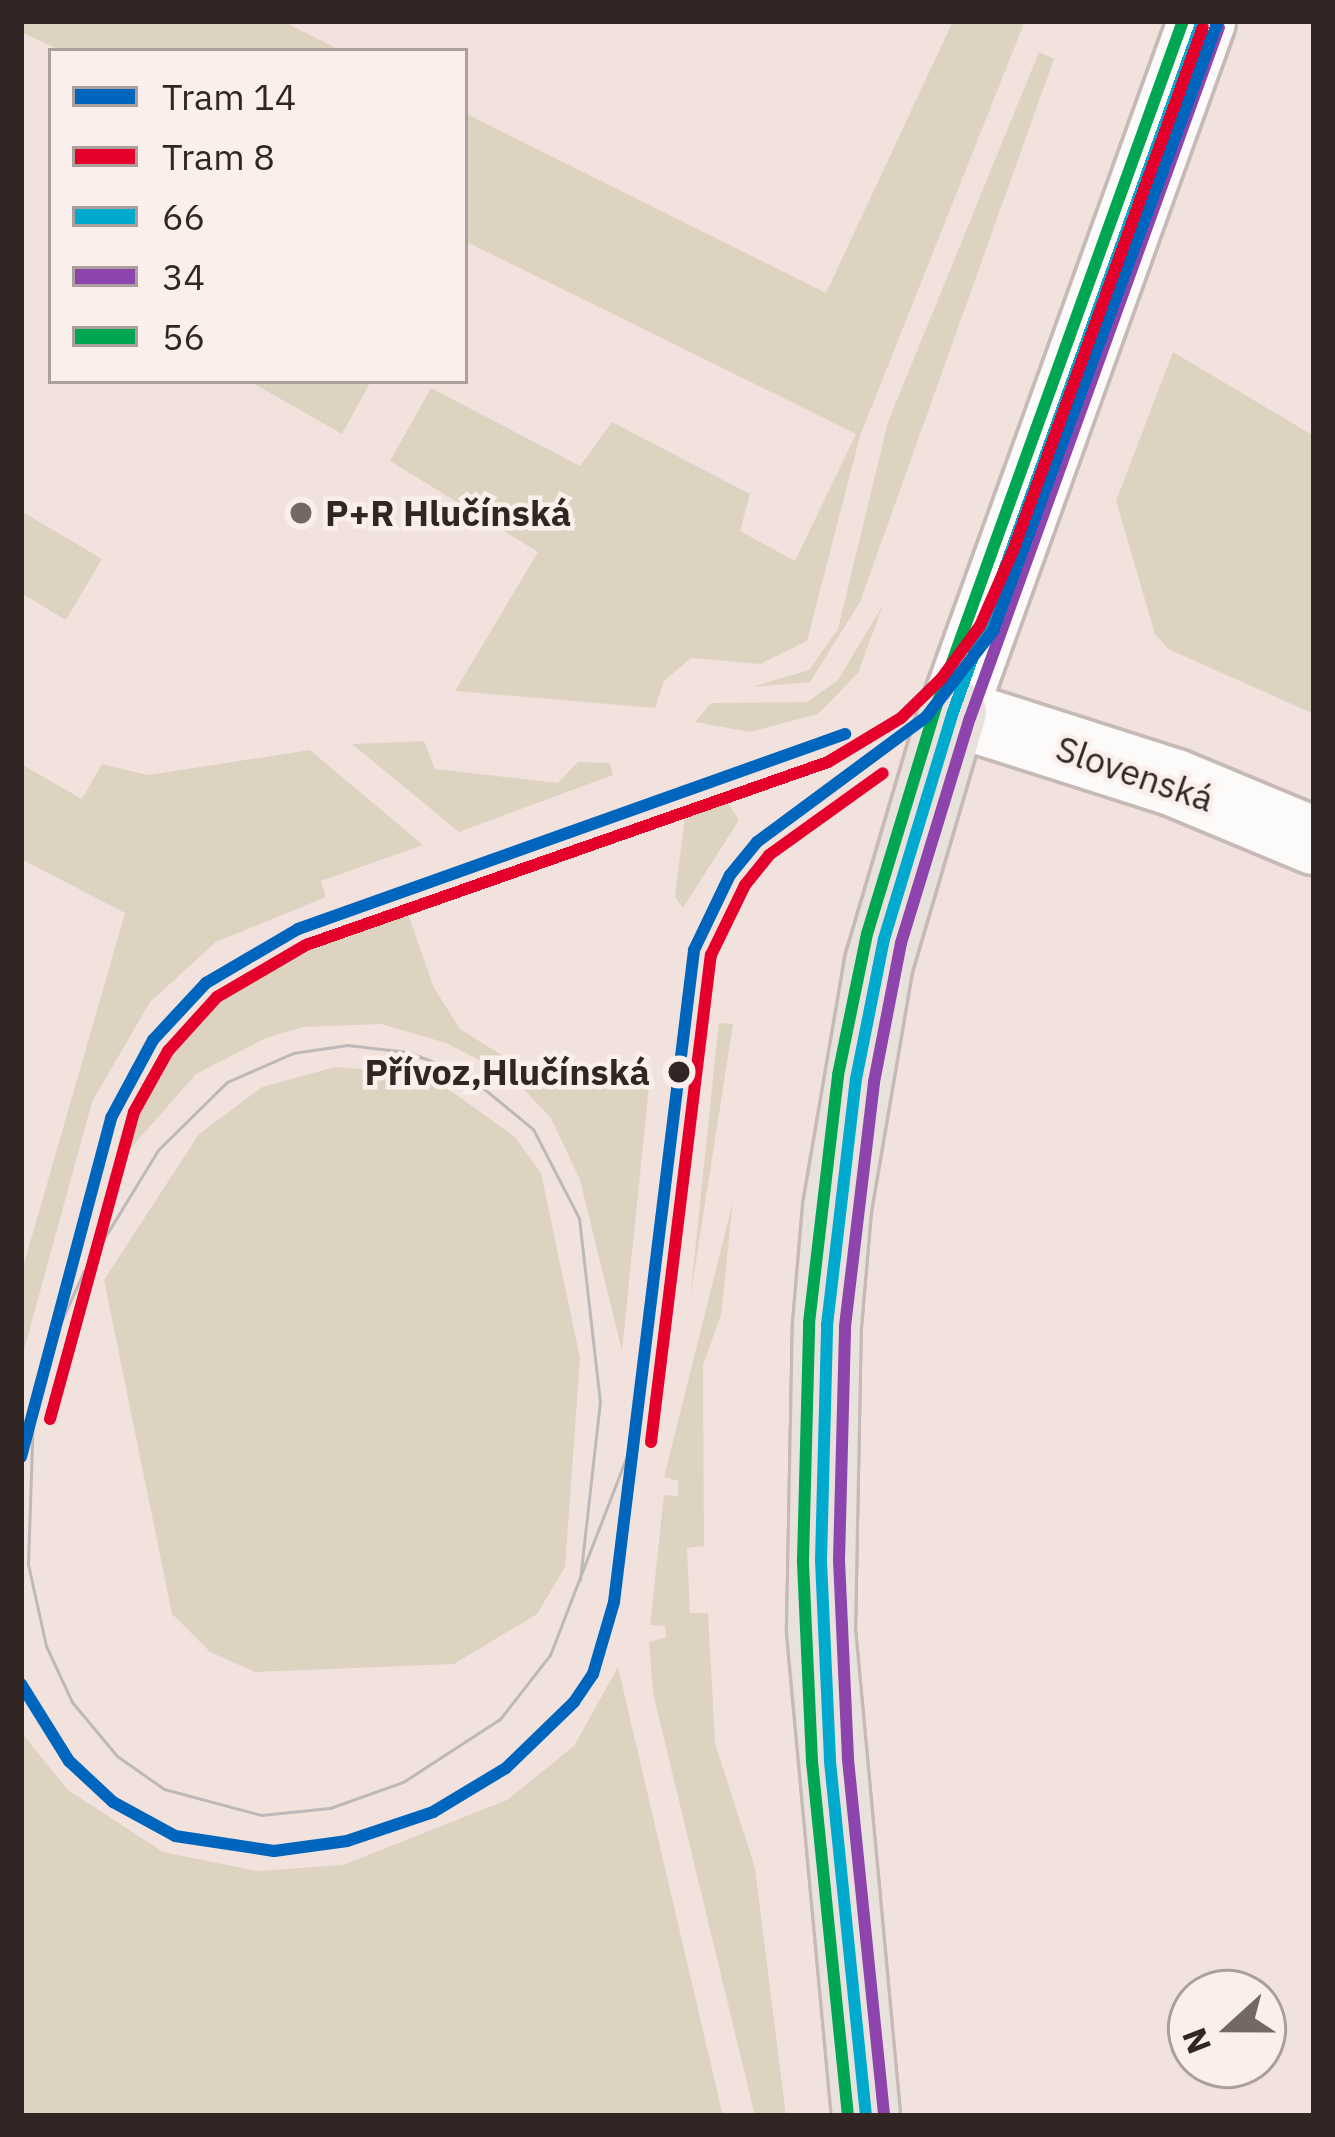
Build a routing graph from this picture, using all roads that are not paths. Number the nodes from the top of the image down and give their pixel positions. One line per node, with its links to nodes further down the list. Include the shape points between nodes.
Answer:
1 (1202, 21): 2 (street)
2 (953, 712): 3 (street, Slovenská, via 1175,783); 4 (main road, via 879,963 840,1187 827,1325 821,1629)
3 (1314, 842)
4 (866, 2116)

